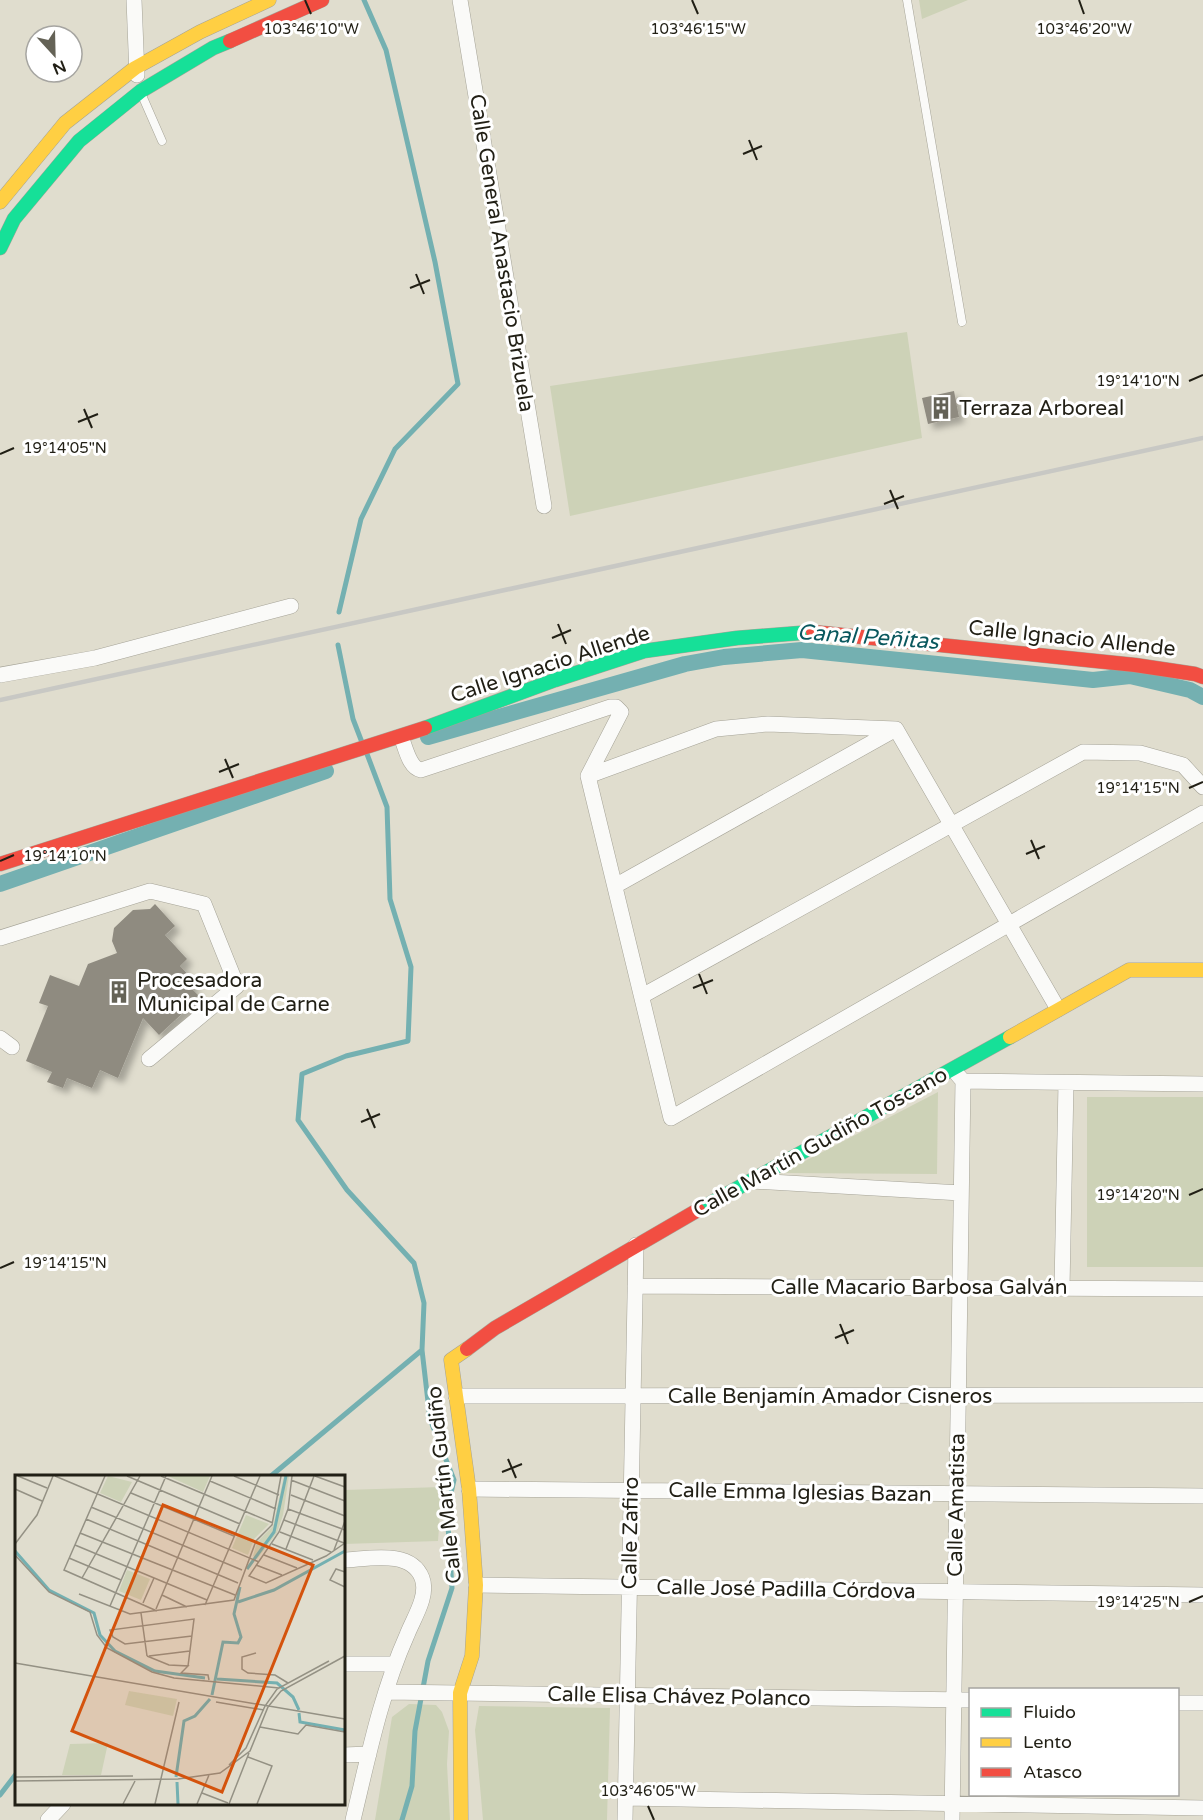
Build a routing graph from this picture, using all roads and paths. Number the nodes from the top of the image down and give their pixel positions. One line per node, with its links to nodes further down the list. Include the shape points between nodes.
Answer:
1 (134, 0): 6 (street)
2 (269, 0): 6 (street)
3 (322, 0): 7 (street, via 213,48)
4 (460, 0): 12 (street, Calle General Anastacio Brizuela)
5 (907, 0): 11 (lane)
6 (135, 68): 7 (street); 9 (street, via 65,123)
7 (141, 91): 8 (lane); 10 (street, via 79,141 14,219)
8 (162, 141)
9 (0, 202)
10 (0, 248)
11 (962, 322)
12 (544, 506)
13 (291, 606): 14 (street, via 95,658)
14 (0, 675)
15 (1203, 677): 17 (street, Calle Ignacio Allende, via 1135,665 818,632 784,634 644,651)
16 (896, 729): 18 (street, via 768,724 716,729); 21 (street); 23 (street)
17 (401, 737): 18 (street, via 413,766 421,770 616,707 621,712); 22 (street, Calle Ignacio Allende)
18 (588, 776): 23 (street)
19 (1203, 787): 21 (street, via 1183,765 1140,753 1083,752)
20 (1203, 813): 24 (street)
21 (951, 825): 24 (street); 27 (street)
22 (0, 864)
23 (615, 886): 27 (street)
24 (1009, 924): 27 (street, via 671,1118); 28 (street)
25 (0, 938): 29 (street, via 150,891 204,904 237,986)
26 (1203, 970): 28 (street, Calle Martín Gudiño Toscano, via 1129,970)
27 (642, 996)
28 (1058, 1009): 30 (street, Calle Martín Gudiño Toscano)
29 (149, 1059)
30 (953, 1068): 31 (street); 34 (street, Calle Martín Gudiño Toscano)
31 (963, 1081): 32 (street); 35 (street, Calle Amatista)
32 (1066, 1083): 33 (street); 39 (street)
33 (1203, 1084)
34 (751, 1181): 35 (street); 36 (street, Calle Martín Gudiño Toscano)
35 (961, 1193): 38 (street, Calle Amatista)
36 (636, 1245): 37 (street, Calle Zafiro); 41 (street, Calle Martín Gudiño Toscano, via 495,1328)
37 (635, 1286): 38 (street, Calle Macario Barbosa Galván); 44 (street, Calle Zafiro)
38 (960, 1288): 39 (street, Calle Macario Barbosa Galván); 45 (street, Calle Amatista)
39 (1062, 1288): 40 (street, Calle Macario Barbosa Galván)
40 (1203, 1289)
41 (452, 1360): 43 (street, Calle Martín Gudiño)
42 (1203, 1395): 45 (street, Calle Benjamín Amador Cisneros)
43 (456, 1396): 44 (street, Calle Benjamín Amador Cisneros); 46 (street, Calle Martín Gudiño)
44 (633, 1396): 45 (street, Calle Benjamín Amador Cisneros); 47 (street, Calle Zafiro)
45 (958, 1396): 48 (street, Calle Amatista)
46 (469, 1489): 47 (street, Calle Emma Iglesias Bazan); 51 (street, Calle Martín Gudiño)
47 (631, 1491): 48 (street, Calle Emma Iglesias Bazan); 52 (street, Calle Zafiro)
48 (957, 1494): 49 (street, Calle Emma Iglesias Bazan); 53 (street, Calle Amatista)
49 (1203, 1496)
50 (345, 1560): 56 (street, via 397,1558 412,1564 423,1579 424,1595)
51 (476, 1585): 52 (street, Calle José Padilla Córdova); 58 (street, Calle Martín Gudiño, via 472,1656)
52 (629, 1587): 53 (street, Calle José Padilla Córdova); 59 (street, Calle Zafiro)
53 (955, 1592): 54 (street, Calle José Padilla Córdova); 60 (street, Calle Amatista)
54 (1203, 1595)
55 (345, 1664): 56 (street)
56 (394, 1664): 57 (street)
57 (387, 1692): 58 (street, Calle Elisa Chávez Polanco); 64 (street)
58 (460, 1693): 59 (street, Calle Elisa Chávez Polanco); 72 (street, Calle Martín Gudiño)
59 (627, 1695): 60 (street, Calle Elisa Chávez Polanco); 66 (street, Calle Zafiro)
60 (954, 1700): 61 (street, Calle Elisa Chávez Polanco); 67 (street, Calle Amatista)
61 (969, 1700)
62 (1179, 1703): 63 (street)
63 (1203, 1703)
64 (369, 1754): 65 (street); 71 (street)
65 (345, 1755)
66 (626, 1798): 67 (street); 73 (street, Calle Zafiro)
67 (952, 1803): 69 (street); 74 (street, Calle Amatista)
68 (61, 1805): 70 (street)
69 (1203, 1808)
70 (48, 1820)
71 (353, 1820)
72 (461, 1820)
73 (625, 1820)
74 (952, 1820)

